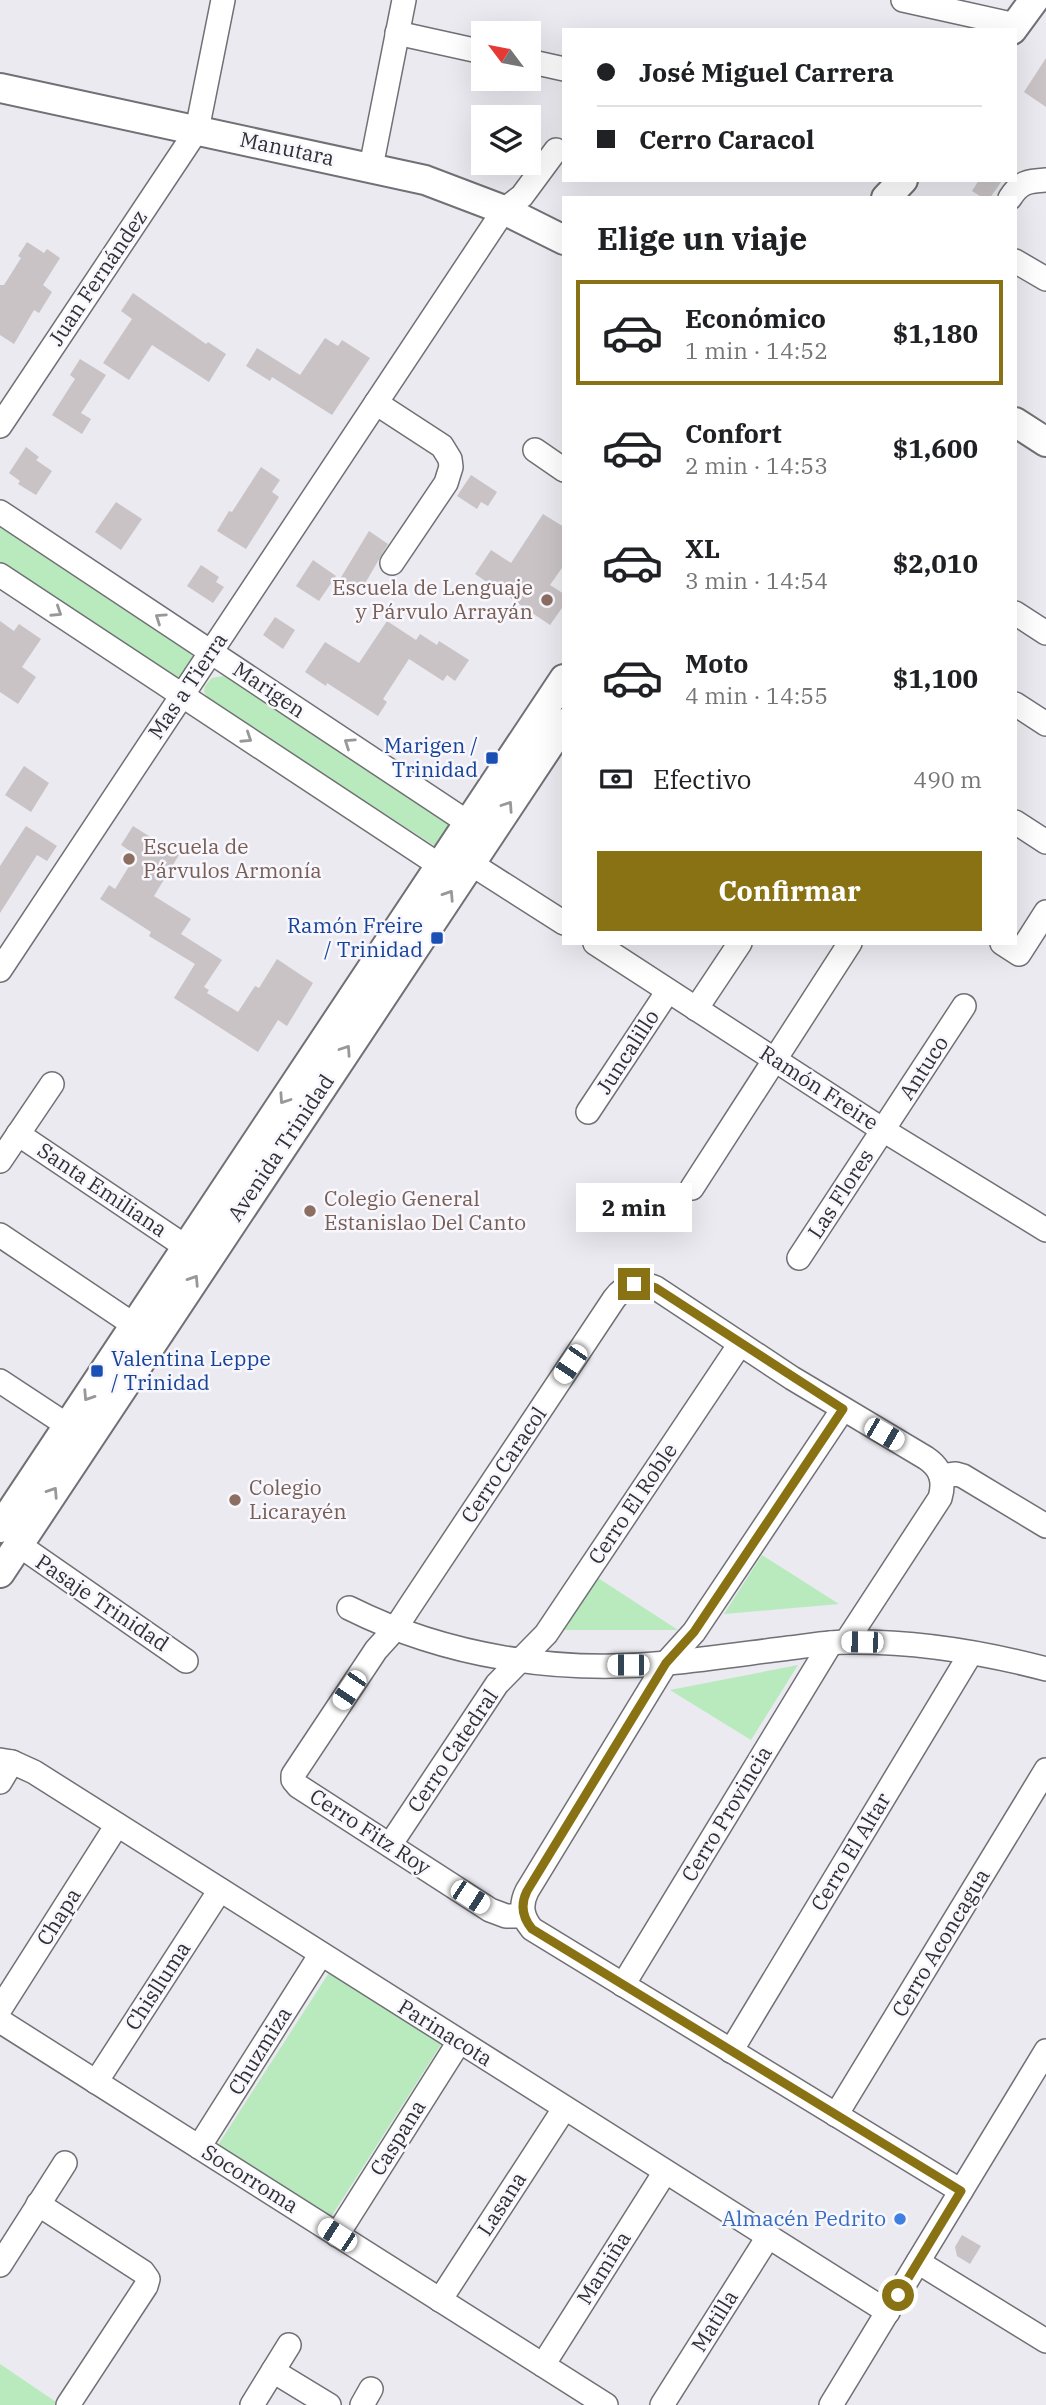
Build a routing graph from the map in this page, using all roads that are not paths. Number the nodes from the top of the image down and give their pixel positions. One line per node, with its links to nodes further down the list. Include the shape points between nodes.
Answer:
1 (223, 0): 11 (street)
2 (404, 0): 6 (street)
3 (903, 0): 5 (street)
4 (1034, 0): 5 (main road)
5 (1014, 28)
6 (397, 33): 7 (street); 13 (street)
7 (471, 49)
8 (541, 64): 9 (street)
9 (562, 69)
10 (0, 88): 11 (main road, Manutara)
11 (197, 130): 13 (main road, Manutara); 24 (street, Juan Fernández)
12 (556, 150): 18 (street, Mas a Tierra, via 522,196)
13 (371, 167): 18 (main road, Manutara, via 425,180)
14 (1046, 180): 16 (street, via 1027,181)
15 (903, 182): 17 (main road)
16 (1008, 190)
17 (888, 196)
18 (504, 210): 19 (main road, Manutara); 22 (street, Mas a Tierra)
19 (562, 239)
20 (1017, 262): 21 (street)
21 (1046, 279)
22 (376, 403): 29 (street, via 442,446 451,467 446,483); 33 (street, Mas a Tierra)
23 (1017, 423): 25 (main road)
24 (0, 426)
25 (1046, 442)
26 (535, 450): 27 (street)
27 (562, 469)
28 (0, 512): 33 (street, Marigen, one-way to 28)
29 (392, 563)
30 (0, 575): 35 (street, one-way to 35)
31 (1017, 613): 32 (street)
32 (1046, 633)
33 (211, 652): 35 (street, Mas a Tierra); 39 (street, Marigen, one-way to 33)
34 (562, 682): 39 (main road, Avenida Trinidad)
35 (183, 695): 43 (street, one-way to 43); 50 (street, Mas a Tierra)
36 (1017, 705): 37 (street)
37 (1046, 724)
38 (562, 726): 42 (main road, Avenida Trinidad, one-way to 38)
39 (467, 822): 42 (street); 43 (main road, Avenida Trinidad)
40 (1017, 827): 41 (street)
41 (1046, 842)
42 (470, 863): 43 (street); 45 (street); 69 (main road, Avenida Trinidad, one-way to 42)
43 (439, 865): 63 (main road, Avenida Trinidad, one-way to 63)
44 (1046, 912): 49 (street, via 1019,954)
45 (562, 922)
46 (598, 945): 51 (street, Ramón Freire)
47 (739, 945): 53 (street)
48 (849, 945): 54 (street)
49 (1005, 945)
50 (0, 970)
51 (668, 990): 53 (street, Ramón Freire); 56 (street, Juncalillo)
52 (964, 1006): 57 (street, Antuco)
53 (696, 1009): 54 (street, Ramón Freire)
54 (776, 1060): 57 (street, Ramón Freire); 60 (street)
55 (52, 1083): 58 (street)
56 (588, 1112)
57 (883, 1129): 61 (street, Ramón Freire); 64 (street, Las Flores)
58 (18, 1134): 59 (street); 63 (street, Santa Emiliana)
59 (0, 1161)
60 (692, 1188)
61 (1046, 1230)
62 (0, 1235): 65 (street)
63 (186, 1247): 65 (main road, Avenida Trinidad)
64 (799, 1258)
65 (134, 1325): 69 (main road, Avenida Trinidad, one-way to 69)
66 (740, 1343): 68 (street, Cerro Caracol); 75 (street, Cerro Caracol, via 649,1285 634,1284 619,1292); 78 (street, Cerro El Roble, via 546,1634)
67 (0, 1381): 69 (street)
68 (843, 1409): 70 (street, Cerro Caracol, via 933,1462); 80 (street, via 694,1632)
69 (78, 1433): 72 (main road, Avenida Trinidad)
70 (941, 1476): 71 (street, via 963,1476); 76 (street, via 942,1491 936,1505)
71 (1046, 1526)
72 (9, 1537): 73 (main road, Avenida Trinidad); 79 (street, Pasaje Trinidad)
73 (0, 1573)
74 (349, 1608): 75 (street)
75 (395, 1629): 78 (street, via 453,1648); 86 (street, Cerro Fitz Roy, via 376,1650 293,1775 298,1786)
76 (839, 1643): 77 (street, via 913,1645); 80 (street); 90 (street, Cerro Provincia)
77 (971, 1653): 81 (street); 94 (street, Cerro El Altar)
78 (521, 1660): 80 (street, via 590,1665); 86 (street, Cerro Catedral, via 497,1684)
79 (186, 1661)
80 (666, 1663): 88 (street, via 527,1891)
81 (1046, 1669)
82 (6, 1761): 84 (street); 85 (street, Parinacota, via 34,1772)
83 (1046, 1770): 98 (street, Cerro Aconcagua)
84 (0, 1782)
85 (117, 1825): 87 (street, Parinacota); 91 (street, Chapa)
86 (390, 1845): 88 (street, Cerro Fitz Roy, via 490,1910)
87 (220, 1890): 89 (street, Parinacota); 96 (street, Chislluma)
88 (523, 1916): 90 (street, via 532,1929)
89 (321, 1954): 93 (street, Parinacota); 99 (street, Chuzmiza)
90 (623, 1985): 94 (street)
91 (0, 2009)
92 (0, 2021): 96 (street, Socorroma)
93 (459, 2042): 97 (street, Parinacota); 104 (street, Caspana)
94 (731, 2050): 98 (street)
95 (1046, 2051): 102 (street)
96 (96, 2082): 99 (street, Socorroma)
97 (564, 2109): 101 (street, Parinacota); 108 (street, Lasana)
98 (836, 2115): 102 (street)
99 (199, 2147): 104 (street, Socorroma)
100 (65, 2163): 103 (street)
101 (665, 2172): 105 (street, Parinacota); 112 (street, Mamiña)
102 (961, 2191): 106 (street)
103 (38, 2204): 107 (street); 114 (street, via 148,2279)
104 (337, 2235): 108 (street, Socorroma)
105 (768, 2237): 109 (street, Parinacota); 118 (street, Matilla)
106 (918, 2262): 109 (street); 110 (street)
107 (0, 2265)
108 (440, 2300): 112 (street, Socorroma)
109 (887, 2312): 119 (street)
110 (1046, 2342)
111 (289, 2345): 113 (street)
112 (543, 2365): 117 (street, Socorroma)
113 (273, 2371): 115 (street); 116 (street)
114 (68, 2405)
115 (252, 2405)
116 (329, 2405)
117 (606, 2405)
118 (662, 2405)
119 (831, 2405)

